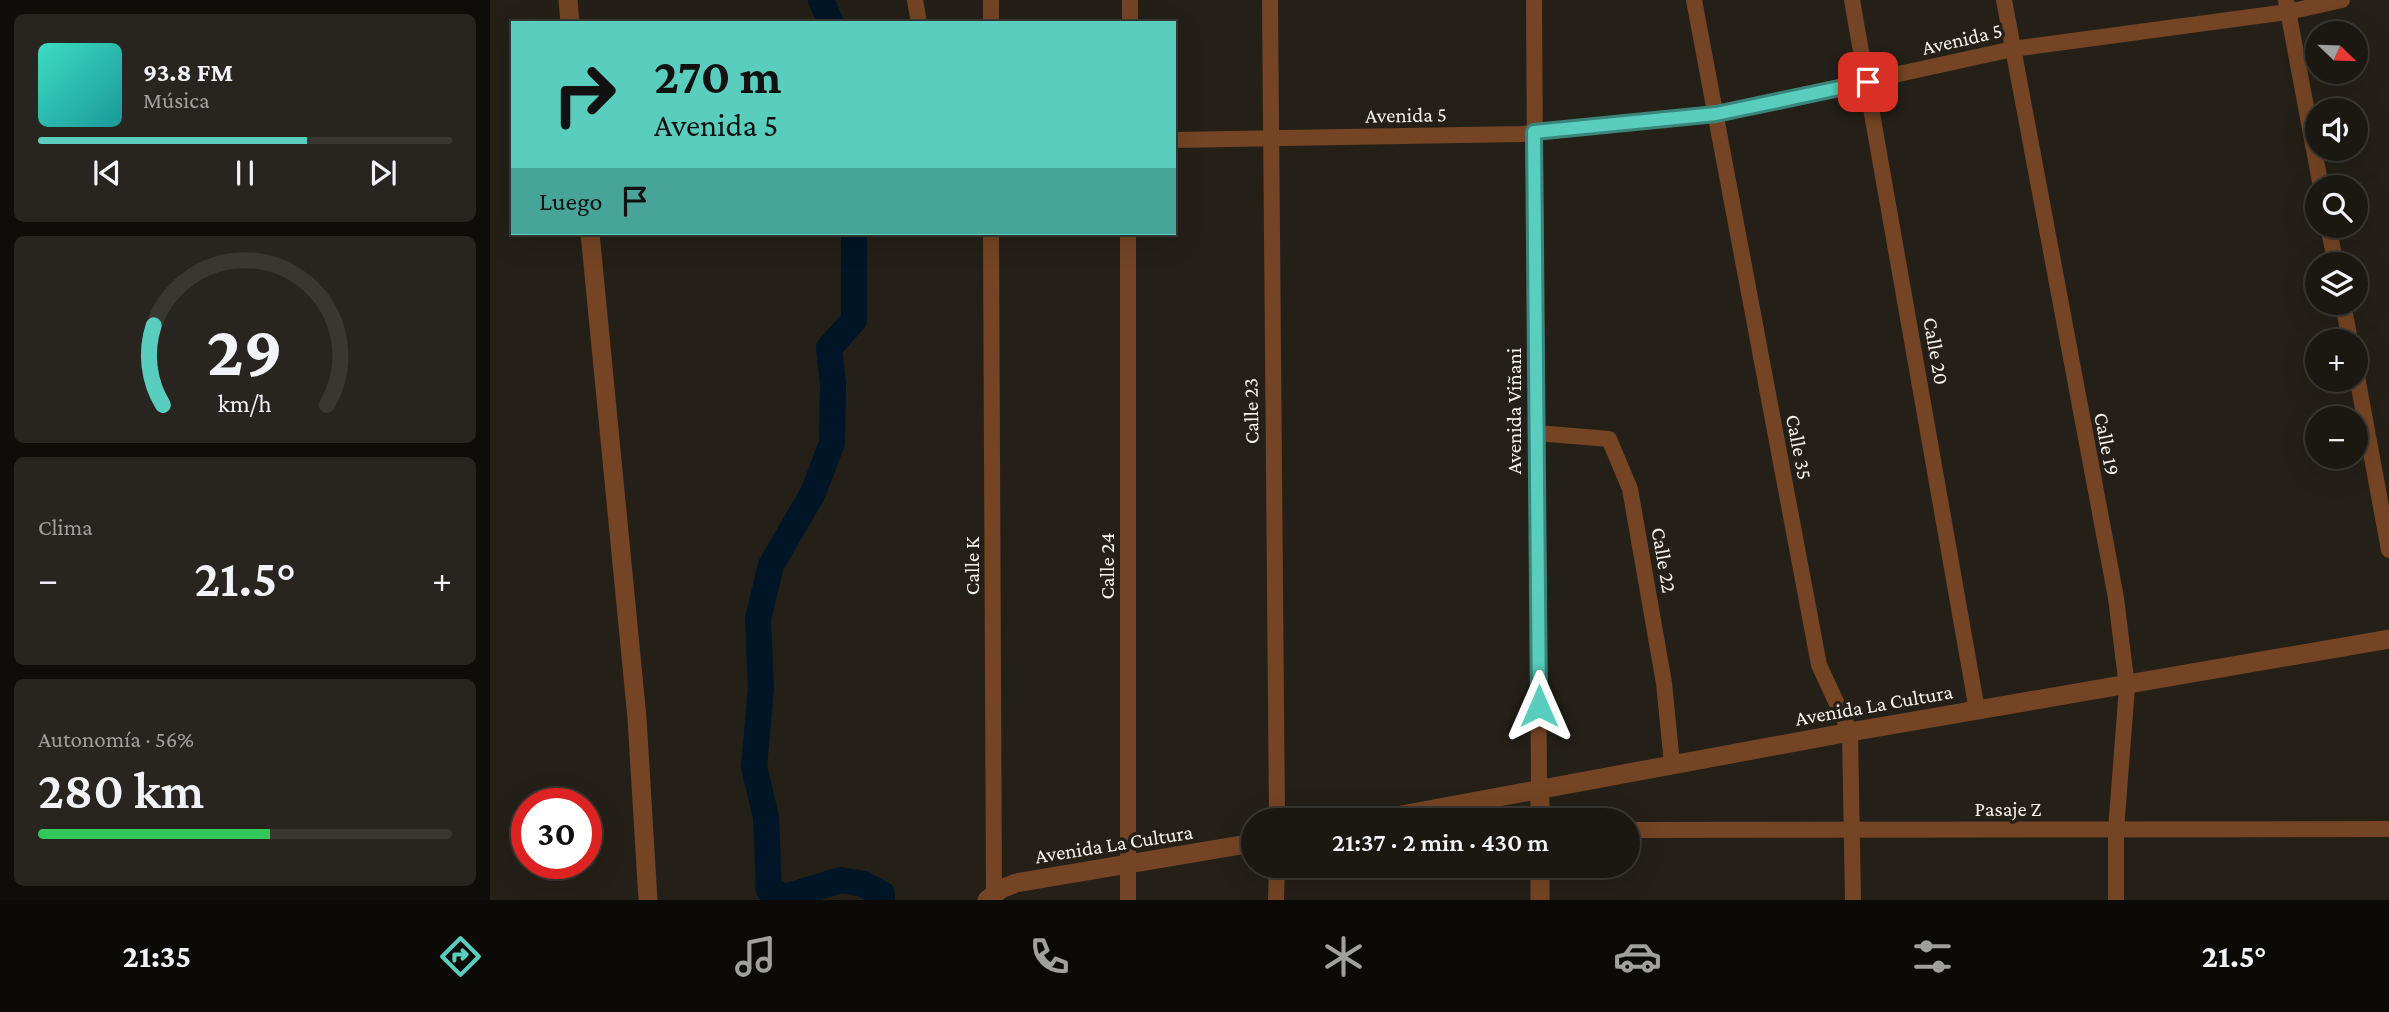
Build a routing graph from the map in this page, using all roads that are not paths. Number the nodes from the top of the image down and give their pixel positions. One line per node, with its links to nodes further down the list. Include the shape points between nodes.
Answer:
1 (568, 0): 12 (street)
2 (915, 0): 13 (street)
3 (990, 0): 14 (street)
4 (1130, 0): 15 (street)
5 (1270, 0): 20 (street, Calle 23)
6 (1534, 0): 19 (street, Avenida Viñani)
7 (1694, 0): 18 (street, Calle 35)
8 (1852, 0): 17 (street, Calle 20)
9 (2004, 0): 16 (street, Calle 19)
10 (2342, 0): 11 (street, Avenida 5)
11 (2287, 6): 16 (street, Avenida 5); 22 (street)
12 (570, 21)
13 (919, 21)
14 (991, 21)
15 (1130, 21)
16 (2013, 49): 17 (street, Avenida 5); 30 (street, Calle 19, via 2116,598)
17 (1868, 82): 18 (street, Avenida 5); 31 (street, Calle 20)
18 (1716, 114): 19 (street, Avenida 5); 32 (street, Calle 35, via 1819,665)
19 (1534, 132): 20 (street, Avenida 5); 27 (street, Avenida Viñani)
20 (1269, 138): 21 (street, Avenida 5); 35 (street, Calle 23)
21 (1176, 140)
22 (2319, 175)
23 (590, 235): 47 (street, via 637,718)
24 (991, 235): 46 (street, Calle K)
25 (1128, 235): 43 (street, Calle 24)
26 (2360, 392): 28 (street)
27 (1536, 433): 33 (street, Calle 22, via 1609,439 1630,489 1664,683); 34 (street, Avenida Viñani)
28 (2389, 550)
29 (2389, 639): 30 (street, Avenida La Cultura)
30 (2127, 687): 31 (street, Avenida La Cultura); 40 (street, Calle 19)
31 (1977, 710): 32 (street, Avenida La Cultura)
32 (1850, 732): 33 (street, Avenida La Cultura); 39 (street, Calle 35)
33 (1672, 764): 34 (street, Avenida La Cultura)
34 (1539, 788): 36 (street, Avenida La Cultura); 37 (street, Avenida Viñani)
35 (1276, 808)
36 (1436, 808)
37 (1540, 808)
38 (2389, 829): 40 (street, Pasaje Z)
39 (1852, 830): 40 (street, Pasaje Z); 41 (street, Pasaje Z); 51 (street, Calle 35)
40 (2116, 830): 52 (street, Calle 19)
41 (1640, 831)
42 (1241, 845): 43 (street, Avenida La Cultura)
43 (1128, 865): 46 (street, Avenida La Cultura, via 1016,883); 48 (street, Calle 24)
44 (1277, 878): 49 (street)
45 (1541, 878): 50 (street)
46 (992, 898)
47 (649, 900)
48 (1128, 900)
49 (1276, 900)
50 (1540, 900)
51 (1853, 900)
52 (2116, 900)

